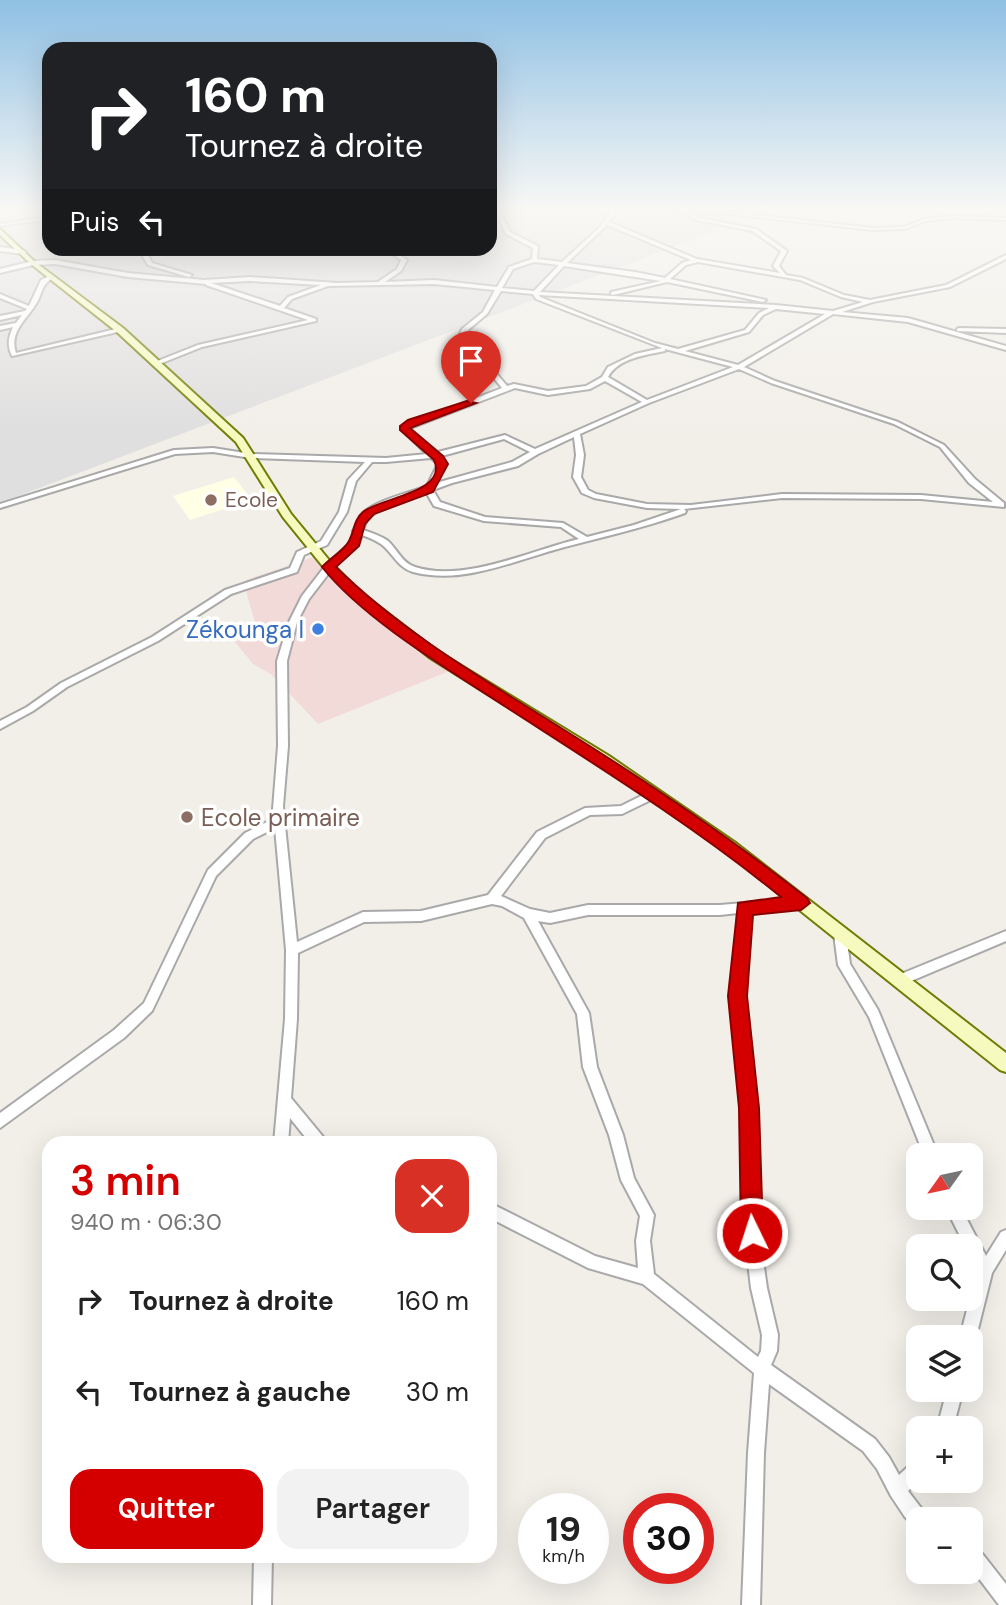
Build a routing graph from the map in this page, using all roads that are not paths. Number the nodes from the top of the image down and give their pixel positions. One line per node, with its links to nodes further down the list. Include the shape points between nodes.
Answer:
1 (41, 285): 19 (street)
2 (61, 285): 25 (street)
3 (213, 285): 17 (street)
4 (328, 285): 17 (street, via 290,298)
5 (465, 285): 12 (street)
6 (500, 285): 12 (street)
7 (544, 285): 13 (street)
8 (652, 285): 15 (street)
9 (679, 285): 18 (street, via 779,304)
10 (815, 285): 16 (street)
11 (950, 285): 16 (street)
12 (498, 288): 13 (street); 33 (street, via 485,313 462,336)
13 (535, 293): 15 (street); 27 (street, via 544,301)
14 (0, 296): 19 (street)
15 (604, 296): 18 (street)
16 (868, 302): 20 (street)
17 (282, 307): 30 (street, via 314,320 200,346)
18 (776, 307): 20 (street); 29 (street, via 761,314 747,331)
19 (27, 310): 21 (street); 22 (street)
20 (828, 313): 24 (street, via 887,317); 31 (street)
21 (0, 317)
22 (16, 325): 23 (street); 25 (street, via 10,346 14,355)
23 (0, 328)
24 (943, 328): 26 (street); 28 (street)
25 (120, 330): 30 (street)
26 (1006, 331)
27 (666, 348): 29 (street); 32 (street, via 610,368)
28 (1006, 348)
29 (677, 350): 31 (street)
30 (157, 363): 38 (street, via 221,420)
31 (739, 367): 34 (street); 42 (street, via 920,434 942,446 972,481)
32 (605, 378): 33 (street, via 566,393); 34 (street)
33 (506, 389): 37 (street, via 403,428)
34 (647, 402): 35 (street)
35 (577, 434): 36 (street); 43 (street, via 577,477 590,495 647,506)
36 (535, 452): 37 (street, via 505,438); 40 (street, via 504,468)
37 (436, 455): 39 (street); 40 (street, via 442,464)
38 (251, 456): 39 (street); 41 (street, via 213,450 174,452); 48 (street)
39 (369, 461): 44 (street, via 352,481)
40 (429, 490): 45 (street, via 377,507); 47 (street, via 437,504 466,515 563,525)
41 (0, 506)
42 (1004, 506): 43 (street, via 921,498 782,496)
43 (691, 507): 47 (street)
44 (343, 512): 45 (street); 48 (street, via 324,543)
45 (363, 518): 46 (street)
46 (357, 531): 47 (street, via 384,542 401,564 420,571 505,565); 49 (street, via 355,543)
47 (587, 540)
48 (314, 549): 49 (street); 50 (street, via 300,554 290,572 228,592 155,639 64,685)
49 (328, 567): 51 (street, via 433,654); 52 (street, via 304,598 282,660)
50 (0, 725)
51 (653, 794): 53 (street, via 622,810 589,811 541,835); 54 (street)
52 (278, 806): 59 (street); 63 (street, via 272,825 250,836 212,873 148,1007 119,1034)
53 (492, 900): 56 (street); 59 (street, via 421,916 363,917)
54 (801, 903): 55 (street); 57 (street)
55 (744, 908): 56 (street, via 614,909 550,918); 73 (street, via 738,996 749,1108 749,1211 770,1335)
56 (528, 914): 71 (street, via 583,1013 590,1067 628,1180 646,1215)
57 (840, 934): 60 (street); 66 (street, via 844,965 874,1014)
58 (1006, 936): 60 (street)
59 (292, 950): 62 (street)
60 (900, 980): 61 (street)
61 (1006, 1064)
62 (285, 1101): 64 (street); 65 (street)
63 (0, 1121)
64 (282, 1136)
65 (313, 1136)
66 (926, 1143)
67 (497, 1214): 71 (street, via 593,1263)
68 (959, 1220): 70 (street)
69 (1006, 1237): 70 (street)
70 (985, 1269): 72 (street)
71 (647, 1279): 73 (street)
72 (971, 1325)
73 (762, 1367): 75 (street, via 869,1445); 81 (street)
74 (906, 1481): 75 (street)
75 (897, 1490): 76 (street)
76 (906, 1507)
77 (263, 1563): 80 (street)
78 (983, 1569): 79 (street)
79 (1006, 1599)
80 (262, 1605)
81 (751, 1605)

